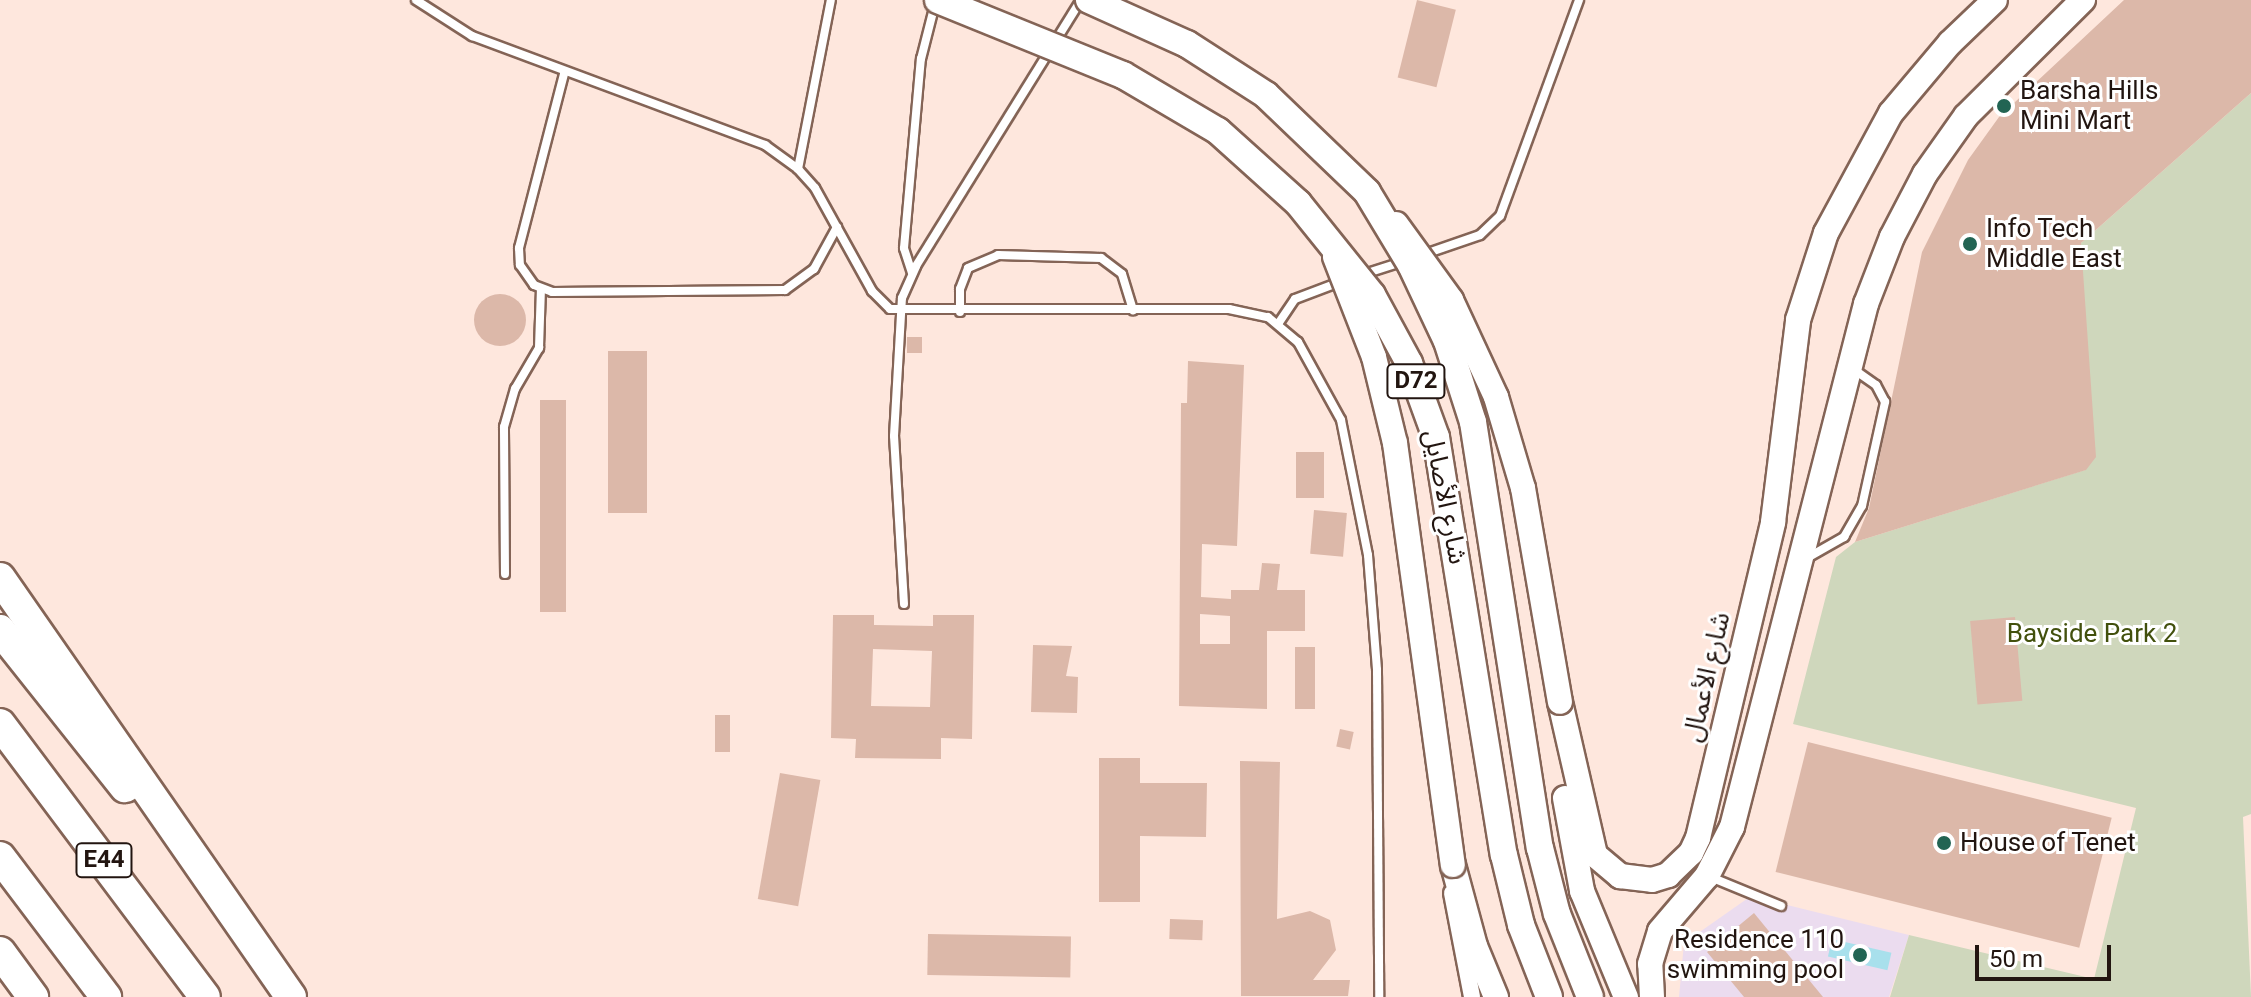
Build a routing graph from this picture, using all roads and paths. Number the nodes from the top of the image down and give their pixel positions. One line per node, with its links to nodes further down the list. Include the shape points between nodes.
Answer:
1 (416, 0): 9 (lane, via 472,36)
2 (831, 0): 10 (lane)
3 (937, 0): 13 (main road, شارع الأصايل / D72, bridge, via 1123,75 1187,110 1274,179); 14 (lane, via 921,59 904,255)
4 (1081, 0): 14 (lane)
5 (1089, 0): 11 (main road, شارع الأصايل / D72, bridge, via 1187,44 1240,77 1302,125)
6 (1579, 0): 19 (lane, via 1510,192 1491,227 1467,240 1303,294)
7 (1995, 0): 28 (street, شارع الأعمال, via 1891,113 1845,191 1810,276 1789,365 1773,522 1691,853 1668,875 1636,880 1606,868)
8 (2083, 0): 20 (street, via 1989,89 1925,174 1878,270)
9 (564, 74): 10 (lane, via 745,136); 15 (lane, via 519,248 523,273)
10 (798, 169): 12 (lane)
11 (1367, 192): 28 (street, شارع الأعمال, bridge, via 1433,270 1496,397 1523,488); 44 (main road, شارع الأصايل / D72, bridge, via 1430,303 1473,422 1540,848 1557,914)
12 (837, 227): 15 (lane, via 814,269 785,290); 17 (lane, via 877,298)
13 (1324, 233): 30 (street, bridge, via 1374,357 1395,443); 43 (main road, شارع الأصايل / D72, bridge, via 1392,328 1436,437 1504,855 1521,925)
14 (912, 273): 17 (lane)
15 (541, 289): 22 (lane, via 539,348 515,389 504,427)
16 (1133, 310): 18 (lane); 18 (lane, via 1122,274 1101,258 998,255 968,268 960,289); 19 (lane, via 1229,309)
17 (898, 312): 18 (lane); 24 (lane, via 894,436)
18 (960, 312)
19 (1278, 324): 41 (lane, via 1312,360 1333,399 1362,517 1377,670)
20 (1850, 367): 21 (street); 21 (lane, via 1876,385 1885,402 1860,513 1844,537)
21 (1800, 562): 31 (street, via 1732,827)
22 (505, 574)
23 (0, 578): 27 (highway)
24 (904, 604)
25 (0, 630): 27 (highway, via 119,782)
26 (0, 724): 39 (highway, E44)
27 (154, 803): 40 (highway)
28 (1582, 848): 45 (street, شارع الأعمال, via 1593,925)
29 (0, 857): 38 (highway)
30 (1453, 865): 35 (street, via 1454,916); 42 (street, via 1470,932)
31 (1707, 876): 32 (lane); 46 (street, via 1660,931 1650,964)
32 (1781, 906)
33 (0, 952): 37 (highway)
34 (0, 985): 36 (highway)
35 (1471, 993)
36 (10, 997)
37 (33, 997)
38 (106, 997)
39 (205, 997)
40 (291, 997)
41 (1379, 997)
42 (1496, 997)
43 (1549, 997)
44 (1590, 997)
45 (1626, 997)
46 (1652, 997)

